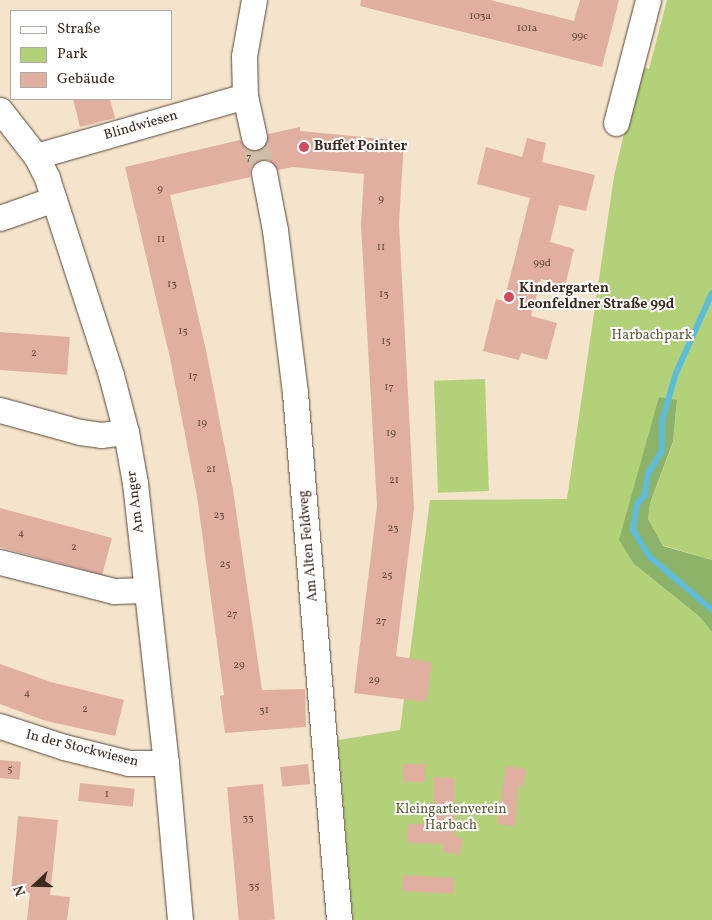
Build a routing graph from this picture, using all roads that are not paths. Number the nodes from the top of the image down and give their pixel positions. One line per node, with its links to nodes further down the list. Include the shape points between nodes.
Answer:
1 (254, 0): 3 (street, via 244,56)
2 (648, 0): 5 (street)
3 (245, 96): 6 (street); 7 (street, Blindwiesen)
4 (0, 110): 7 (street, Am Anger)
5 (616, 123)
6 (254, 137)
7 (36, 156): 9 (street, Am Anger)
8 (264, 173): 18 (street, Am Alten Feldweg, via 275,230 295,393)
9 (54, 199): 10 (street); 12 (street, Am Anger)
10 (0, 218)
11 (0, 410): 12 (street, via 80,432 101,435)
12 (126, 432): 14 (street, Am Anger, via 135,483)
13 (0, 562): 14 (street, via 114,591)
14 (146, 590): 16 (street, Am Anger)
15 (0, 726): 16 (street, In der Stockwiesen, via 128,763)
16 (166, 763): 17 (street, Am Anger)
17 (180, 920)
18 (339, 920)

